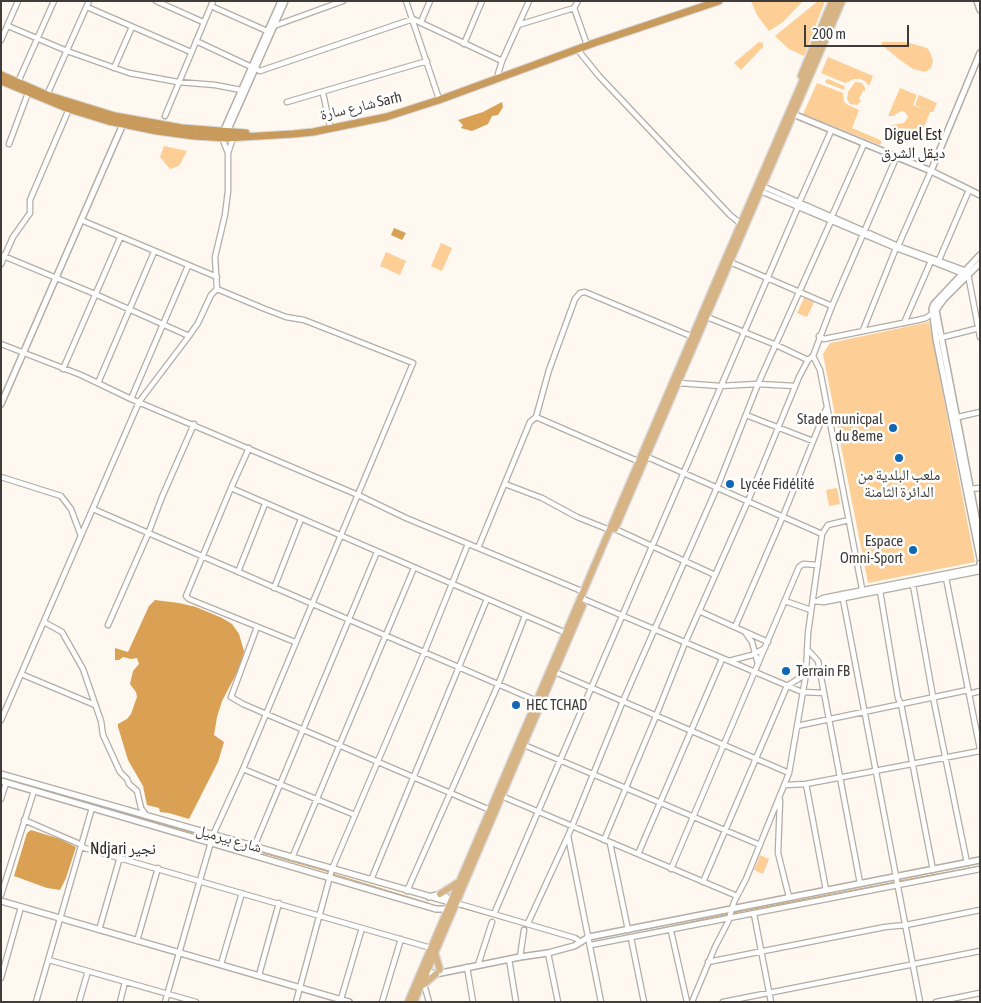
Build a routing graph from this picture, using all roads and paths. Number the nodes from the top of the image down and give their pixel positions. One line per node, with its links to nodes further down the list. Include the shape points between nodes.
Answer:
1 (18, 1): 26 (street)
2 (54, 1): 31 (street)
3 (89, 1): 20 (street)
4 (156, 1): 24 (street)
5 (281, 1): 30 (street)
6 (285, 1): 27 (street)
7 (342, 1): 27 (street)
8 (406, 1): 23 (street)
9 (430, 1): 25 (street)
10 (482, 1): 35 (street)
11 (578, 1): 21 (street)
12 (705, 1): 34 (highway, شارع سارة Sarh)
13 (719, 1): 36 (highway, شارع سارة Sarh)
14 (832, 1): 51 (main road, via 804,65)
15 (837, 1): 40 (main road)
16 (844, 1): 40 (main road); 51 (main road, via 814,75)
17 (976, 1): 22 (street)
18 (528, 2): 28 (street)
19 (212, 4): 24 (street); 30 (street)
20 (86, 7): 29 (street); 37 (street)
21 (574, 8): 28 (street); 34 (street)
22 (980, 10)
23 (413, 19): 25 (street); 41 (street); 45 (street, via 263,71)
24 (204, 22): 33 (street)
25 (421, 22): 35 (street)
26 (8, 26): 31 (street); 32 (street)
27 (274, 26): 45 (street)
28 (518, 26): 42 (street)
29 (132, 27): 38 (street); 44 (street)
30 (267, 31): 45 (street)
31 (36, 39): 37 (street); 49 (street)
32 (1, 40)
33 (196, 41): 38 (street); 45 (street)
34 (586, 42): 46 (highway, شارع سارة Sarh)
35 (464, 44): 42 (street)
36 (576, 49): 65 (highway, شارع سارة Sarh, via 386,117 313,132); 78 (street)
37 (67, 52): 44 (street); 55 (street)
38 (191, 52): 50 (street)
39 (980, 53): 43 (street)
40 (814, 60): 51 (main road)
41 (427, 61): 54 (street); 56 (street)
42 (502, 61): 46 (street)
43 (978, 62): 71 (street)
44 (114, 68): 50 (street)
45 (253, 69): 52 (street); 64 (street)
46 (498, 74): 56 (highway, شارع سارة Sarh)
47 (1, 75): 49 (highway, شارع سارة Sarh)
48 (1, 81): 53 (highway, شارع سارة Sarh)
49 (18, 82): 55 (highway, شارع سارة Sarh)
50 (178, 82): 52 (street); 60 (street)
51 (803, 87): 59 (main road); 66 (main road)
52 (241, 90): 64 (street)
53 (28, 93): 58 (highway, شارع سارة Sarh); 67 (street)
54 (323, 93): 57 (street); 62 (street)
55 (47, 95): 64 (highway, شارع سارة Sarh, via 139,121)
56 (438, 96): 62 (highway, شارع سارة Sarh, via 387,114)
57 (287, 102)
58 (69, 109): 61 (highway, شارع سارة Sarh); 84 (street, via 30,200 30,213)
59 (794, 114): 63 (street); 66 (main road)
60 (165, 116)
61 (123, 124): 64 (highway, شارع سارة Sarh, via 163,132); 77 (street)
62 (330, 126): 64 (highway, شارع سارة Sarh, via 291,132)
63 (832, 131): 68 (street); 75 (street)
64 (224, 134): 65 (highway, شارع سارة Sarh); 69 (street)
65 (233, 138): 69 (street)
66 (779, 141): 72 (main road)
67 (9, 144)
68 (864, 144): 70 (street); 76 (street)
69 (228, 153): 94 (street, via 228,191 216,257)
70 (896, 158): 71 (street); 79 (street)
71 (931, 171): 73 (street); 81 (street)
72 (759, 188): 75 (street); 78 (main road); 87 (main road)
73 (969, 190): 74 (street); 85 (street)
74 (980, 195)
75 (798, 205): 76 (street); 92 (street)
76 (831, 219): 79 (street); 96 (street)
77 (82, 220): 80 (street); 93 (street)
78 (741, 224): 110 (main road)
79 (864, 233): 81 (street); 98 (street)
80 (120, 238): 82 (street); 97 (street)
81 (897, 247): 85 (street); 86 (street); 105 (street)
82 (154, 252): 90 (street); 99 (street)
83 (980, 255): 91 (street)
84 (3, 256): 89 (street); 93 (street)
85 (939, 260): 91 (street)
86 (931, 261): 91 (street); 102 (street)
87 (730, 262): 92 (street); 101 (main road)
88 (980, 263): 91 (street)
89 (1, 264)
90 (188, 266): 94 (street); 103 (street)
91 (965, 275): 100 (street, via 934,304); 104 (street); 111 (street, via 936,310)
92 (768, 277): 96 (street); 106 (street)
93 (57, 278): 97 (street); 114 (street)
94 (217, 278): 95 (street)
95 (218, 289): 107 (street, via 211,295); 144 (street, via 413,363)
96 (800, 292): 98 (street); 113 (street)
97 (96, 294): 99 (street); 117 (street)
98 (832, 306): 108 (street)
99 (130, 310): 103 (street); 118 (street)
100 (933, 313): 102 (street); 111 (street)
101 (707, 317): 106 (street); 119 (main road)
102 (904, 323): 105 (street)
103 (163, 325): 107 (street); 123 (street)
104 (979, 328): 109 (street); 111 (street)
105 (863, 330): 108 (street, via 824,339)
106 (744, 332): 113 (street); 121 (street)
107 (189, 336): 124 (street)
108 (820, 336): 115 (street)
109 (980, 337)
110 (693, 338): 129 (street, via 585,292 580,293 552,362); 135 (main road)
111 (938, 338): 130 (street)
112 (1, 344): 114 (street)
113 (776, 345): 116 (street); 120 (street)
114 (24, 352): 117 (street); 125 (street)
115 (812, 356): 116 (street); 126 (street, via 820,370)
116 (808, 360): 122 (street)
117 (63, 369): 118 (street)
118 (98, 383): 123 (street)
119 (679, 383): 121 (street); 135 (main road)
120 (758, 384): 121 (street); 122 (street); 128 (street)
121 (720, 386): 137 (street)
122 (795, 386): 132 (street)
123 (131, 398): 124 (street)
124 (139, 402): 131 (street); 147 (street)
125 (1, 404)
126 (827, 408): 133 (street); 150 (street)
127 (980, 412): 130 (street)
128 (746, 415): 132 (street); 140 (street)
129 (536, 417): 136 (street); 139 (street, via 530,422)
130 (954, 418): 143 (street)
131 (194, 424): 134 (street); 152 (street)
132 (779, 427): 133 (street); 145 (street)
133 (813, 441): 148 (street)
134 (250, 448): 141 (street); 144 (street)
135 (645, 456): 136 (main road); 137 (street); 151 (main road)
136 (640, 462): 151 (main road)
137 (684, 473): 140 (street); 158 (street)
138 (1, 477): 154 (street, via 61,496 71,509)
139 (505, 484): 151 (street); 159 (street)
140 (717, 487): 145 (street); 163 (street)
141 (231, 488): 146 (street); 161 (street)
142 (980, 488): 143 (street)
143 (968, 489): 156 (street); 162 (street)
144 (358, 495): 155 (street); 157 (street)
145 (748, 501): 148 (street); 169 (street)
146 (265, 504): 149 (street); 168 (street)
147 (93, 509): 152 (street); 154 (street)
148 (783, 516): 153 (street); 190 (street)
149 (301, 519): 155 (street); 173 (street)
150 (849, 520): 153 (street, via 828,525); 175 (street)
151 (613, 530): 158 (street); 177 (main road)
152 (148, 534): 161 (street); 188 (street)
153 (822, 534): 165 (street)
154 (81, 536): 187 (street)
155 (340, 536): 160 (street); 181 (street)
156 (980, 538)
157 (468, 544): 159 (street); 171 (street)
158 (652, 546): 163 (street); 185 (street)
159 (478, 548): 177 (street)
160 (377, 552): 166 (street); 186 (street)
161 (202, 557): 168 (street); 189 (street, via 186,596)
162 (980, 558)
163 (684, 561): 169 (street); 191 (street)
164 (980, 563): 167 (street)
165 (818, 565): 179 (street, via 800,566); 180 (street)
166 (414, 568): 171 (street); 194 (street)
167 (980, 569): 170 (street); 175 (street)
168 (238, 572): 173 (street)
169 (716, 575): 183 (street)
170 (946, 578): 172 (street); 215 (street)
171 (452, 584): 178 (street); 200 (street)
172 (913, 585): 174 (street); 217 (street)
173 (274, 588): 181 (street)
174 (880, 591): 175 (street); 220 (street)
175 (863, 592): 176 (street)
176 (842, 596): 180 (street, via 824,602); 222 (street)
177 (583, 597): 185 (street); 193 (main road); 206 (main road)
178 (487, 599): 184 (street); 205 (street)
179 (785, 601): 182 (street); 196 (street)
180 (815, 601): 182 (street)
181 (312, 604): 186 (street); 195 (street)
182 (811, 610): 199 (street)
183 (699, 611): 190 (street); 197 (street)
184 (525, 616): 193 (street); 210 (street)
185 (623, 616): 191 (street); 212 (street)
186 (349, 621): 194 (street); 228 (street)
187 (44, 622): 208 (street); 221 (street, via 64,634 83,668)
188 (108, 625)
189 (257, 627): 195 (street); 223 (street, via 231,697)
190 (735, 627): 192 (street)
191 (654, 629): 197 (street); 218 (street)
192 (743, 631): 196 (street); 201 (street, via 752,642)
193 (566, 633): 219 (main road)
194 (386, 636): 200 (street); 231 (street)
195 (295, 642): 223 (street)
196 (768, 642): 198 (street)
197 (685, 643): 202 (street); 224 (street)
198 (765, 648): 201 (street); 204 (street)
199 (807, 649): 209 (street); 216 (street, via 818,660)
200 (424, 653): 205 (street); 237 (street)
201 (755, 653): 203 (street); 204 (street)
202 (722, 659): 203 (street); 229 (street)
203 (729, 661): 207 (street)
204 (758, 665): 207 (street)
205 (459, 668): 210 (street); 244 (street)
206 (555, 672): 212 (street); 232 (main road)
207 (755, 672): 211 (street); 230 (street)
208 (21, 674): 221 (street); 225 (street)
209 (806, 674): 211 (street); 214 (street)
210 (498, 685): 219 (street); 252 (street)
211 (788, 686): 214 (street); 234 (street)
212 (592, 687): 218 (street); 236 (street)
213 (980, 691): 215 (street)
214 (802, 692): 216 (street); 227 (street)
215 (968, 692): 217 (street); 233 (street)
216 (824, 693): 226 (street)
217 (933, 697): 220 (street); 235 (street)
218 (623, 701): 224 (street); 243 (street)
219 (537, 702): 253 (main road)
220 (901, 704): 222 (street); 238 (street)
221 (95, 705): 261 (street, via 102,721 103,735 120,772 137,791)
222 (865, 712): 226 (street); 240 (street)
223 (265, 714): 228 (street); 239 (street)
224 (656, 716): 229 (street); 250 (street)
225 (1, 720)
226 (828, 720): 227 (street); 245 (street)
227 (797, 726): 241 (street)
228 (302, 730): 231 (street); 247 (street)
229 (692, 730): 230 (street); 257 (street)
230 (724, 744): 234 (street); 263 (street)
231 (339, 745): 237 (street); 256 (street)
232 (524, 745): 236 (street); 253 (main road)
233 (980, 750): 235 (street)
234 (756, 758): 241 (street); 266 (street)
235 (945, 758): 238 (street); 278 (street)
236 (560, 759): 243 (street); 260 (street)
237 (377, 762): 244 (street); 262 (street)
238 (912, 763): 240 (street); 282 (street)
239 (242, 769): 247 (street); 268 (street)
240 (876, 771): 245 (street); 284 (street)
241 (789, 773): 249 (street)
242 (1, 774): 261 (street, شارع بيرميل)
243 (593, 774): 250 (street); 265 (street)
244 (414, 777): 252 (street); 285 (street)
245 (840, 778): 248 (street); 289 (street)
246 (4, 782): 251 (street, شارع بيرميل); 255 (street)
247 (280, 784): 256 (street); 273 (street)
248 (806, 784): 249 (street); 291 (street)
249 (785, 785): 254 (street)
250 (626, 787): 257 (street); 269 (street)
251 (34, 791): 258 (street, شارع بيرميل); 264 (street)
252 (450, 793): 259 (street); 292 (street)
253 (500, 795): 259 (main road); 260 (street); 299 (main road)
254 (781, 796): 271 (street); 296 (street, via 778,852)
255 (1, 799)
256 (317, 799): 262 (street); 276 (street)
257 (660, 803): 263 (street); 274 (street)
258 (92, 808): 268 (street, شارع بيرميل); 272 (street)
259 (490, 810): 286 (main road)
260 (538, 812): 265 (street); 305 (street)
261 (146, 815): 268 (street, شارع بيرميل)
262 (355, 815): 283 (street)
263 (692, 816): 266 (street); 280 (street)
264 (24, 820): 272 (street); 294 (street)
265 (571, 826): 267 (street); 269 (street)
266 (725, 829): 271 (street); 288 (street)
267 (568, 836): 311 (street); 318 (street)
268 (212, 839): 273 (street, شارع بيرميل); 283 (street, شارع بيرميل); 287 (street)
269 (604, 840): 270 (street)
270 (610, 843): 274 (street); 316 (street)
271 (760, 845): 295 (street)
272 (81, 846): 275 (street); 308 (street)
273 (254, 846): 276 (street, شارع بيرميل)
274 (638, 854): 280 (street)
275 (120, 857): 279 (street); 314 (street)
276 (292, 858): 283 (street, شارع بيرميل)
277 (980, 860): 278 (street)
278 (967, 863): 282 (street)
279 (158, 868): 287 (street); 321 (street)
280 (671, 868): 288 (street)
281 (980, 869): 290 (street)
282 (933, 870): 284 (street)
283 (331, 873): 285 (street, شارع بيرميل); 302 (street, شارع بيرميل); 307 (street)
284 (896, 878): 289 (street); 290 (street)
285 (371, 880): 292 (street, شارع بيرميل)
286 (460, 880): 297 (main road); 299 (main road)
287 (199, 881): 293 (street); 326 (street)
288 (702, 882): 295 (street)
289 (860, 883): 291 (street)
290 (898, 885): 306 (street); 312 (street)
291 (826, 890): 296 (street)
292 (408, 891): 297 (street, شارع بيرميل)
293 (242, 893): 300 (street); 333 (street)
294 (1, 895)
295 (737, 896): 303 (street)
296 (789, 897): 303 (street)
297 (442, 898): 299 (street); 302 (street)
298 (1, 901): 301 (street)
299 (453, 902): 302 (main road); 305 (street); 324 (main road)
300 (278, 904): 307 (street); 340 (street)
301 (21, 907): 308 (street); 341 (street)
302 (445, 909): 324 (main road)
303 (731, 910): 309 (street); 316 (street)
304 (980, 910): 312 (street)
305 (494, 914): 311 (street)
306 (754, 914): 309 (street); 327 (street)
307 (319, 916): 313 (street); 344 (street)
308 (61, 918): 314 (street); 331 (street)
309 (730, 918): 317 (street); 332 (street)
310 (492, 922): 334 (street)
311 (528, 924): 322 (street)
312 (906, 925): 327 (street); 335 (street)
313 (362, 928): 320 (street); 348 (street)
314 (99, 930): 321 (street)
315 (524, 930): 329 (street)
316 (628, 930): 318 (street)
317 (671, 931): 319 (street); 365 (street)
318 (590, 938): 322 (street); 323 (street)
319 (630, 938): 323 (street); 364 (street)
320 (401, 939): 324 (street); 356 (street)
321 (137, 941): 326 (street)
322 (581, 942): 328 (street)
323 (590, 945): 363 (street)
324 (433, 950): 337 (main road); 339 (main road)
325 (980, 951): 335 (street)
326 (178, 952): 333 (street); 346 (street)
327 (761, 952): 332 (street); 345 (street)
328 (548, 953): 329 (street); 362 (street)
329 (520, 957): 330 (street)
330 (509, 959): 334 (street); 361 (street)
331 (49, 960): 338 (street); 349 (street)
332 (708, 962): 366 (street)
333 (221, 964): 340 (street)
334 (478, 965): 336 (street)
335 (913, 965): 345 (street); 369 (street)
336 (467, 967): 339 (street); 360 (street)
337 (425, 968): 339 (street); 343 (main road); 357 (main road)
338 (88, 971): 342 (street); 350 (street)
339 (440, 972): 343 (main road)
340 (259, 975): 344 (street)
341 (1, 978)
342 (125, 982): 346 (street); 351 (street)
343 (422, 986): 358 (main road); 359 (street)
344 (300, 987): 348 (street); 354 (street)
345 (770, 992): 367 (street); 368 (street)
346 (167, 993): 352 (street); 353 (street)
347 (980, 993): 370 (street)
348 (341, 999): 355 (street)
349 (36, 1002)
350 (79, 1002)
351 (120, 1002)
352 (165, 1002)
353 (196, 1002)
354 (296, 1002)
355 (349, 1002)
356 (382, 1002)
357 (408, 1002)
358 (414, 1002)
359 (429, 1002)
360 (473, 1002)
361 (516, 1002)
362 (558, 1002)
363 (602, 1002)
364 (644, 1002)
365 (687, 1002)
366 (692, 1002)
367 (723, 1002)
368 (772, 1002)
369 (920, 1002)
370 (936, 1002)

